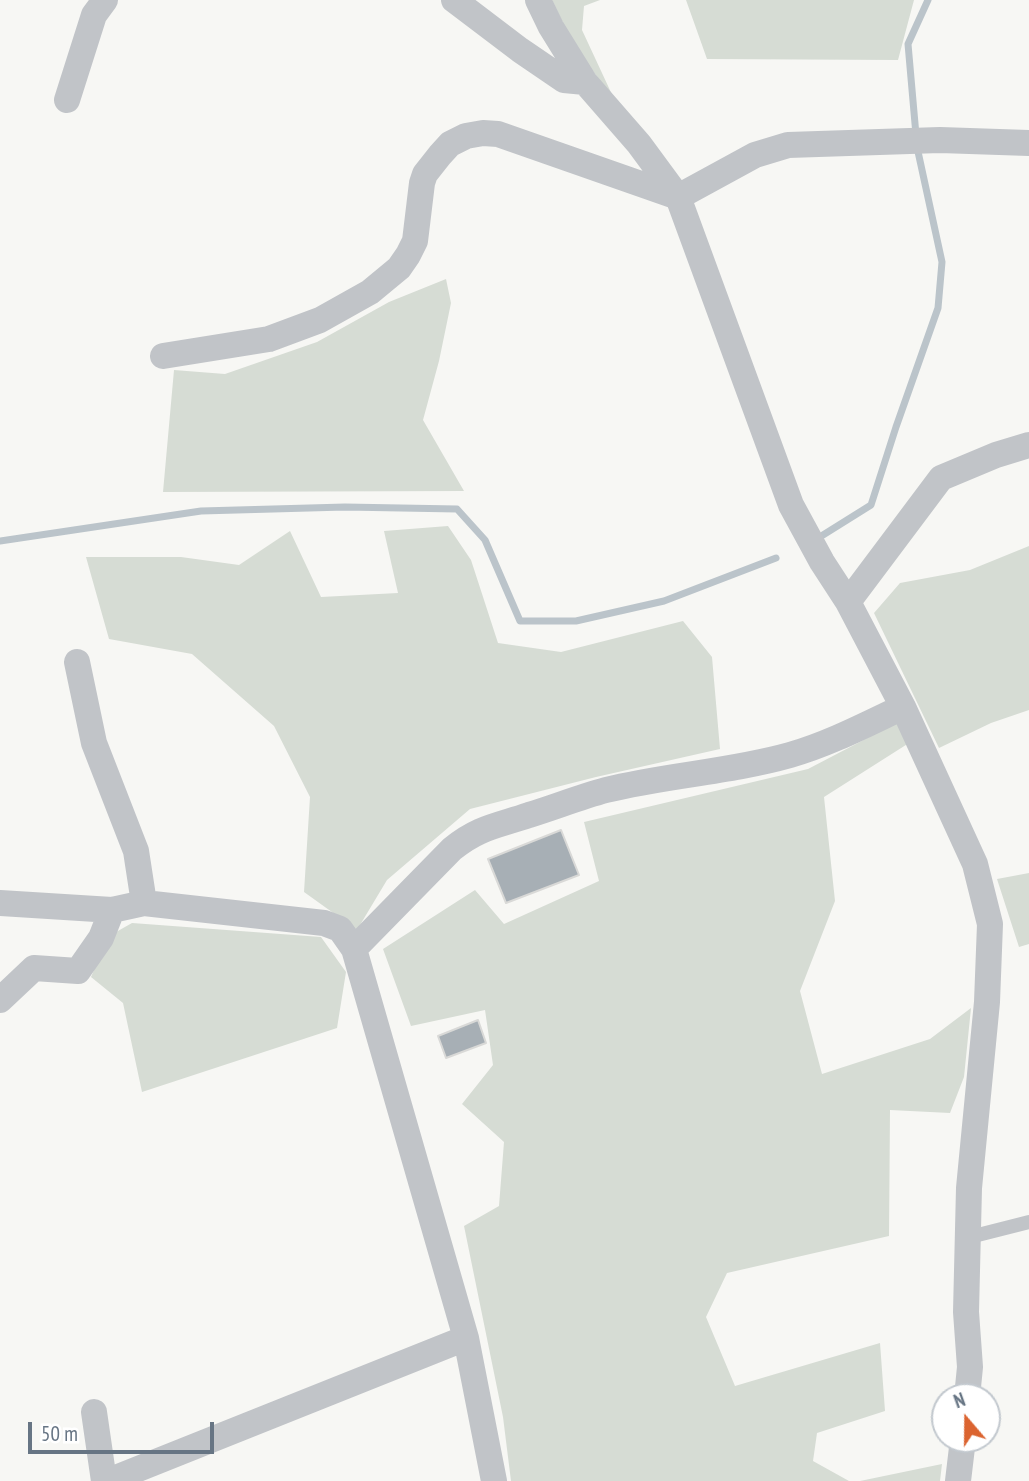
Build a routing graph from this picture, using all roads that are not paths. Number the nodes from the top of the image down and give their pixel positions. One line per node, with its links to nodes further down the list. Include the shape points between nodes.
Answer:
1 (105, 0): 5 (street, via 94,15)
2 (454, 0): 4 (street, via 564,80)
3 (538, 0): 4 (street)
4 (585, 82): 7 (street)
5 (67, 100)
6 (1029, 143): 7 (street, via 940,140 788,145 755,155)
7 (678, 197): 8 (street, via 498,135 466,136 450,144 425,174 415,241 399,268 370,292 320,320 269,339); 10 (street, via 791,505)
8 (163, 356)
9 (1029, 445): 10 (street, via 941,478)
10 (848, 603): 12 (street)
11 (77, 662): 14 (street, via 94,743 136,851)
12 (904, 707): 16 (street, via 792,755 606,790 486,827 452,849); 19 (street, via 975,864 990,924)
13 (0, 903): 15 (street)
14 (144, 903): 15 (street); 16 (street, via 324,923 340,929)
15 (112, 910): 17 (street, via 101,938 78,971 34,968)
16 (354, 948): 20 (street)
17 (0, 1000)
18 (1029, 1222): 19 (lane)
19 (966, 1238): 21 (street)
20 (466, 1338): 24 (street); 25 (street)
21 (968, 1383)
22 (94, 1412): 24 (street)
23 (961, 1453): 26 (street)
24 (106, 1481)
25 (494, 1481)
26 (958, 1481)

